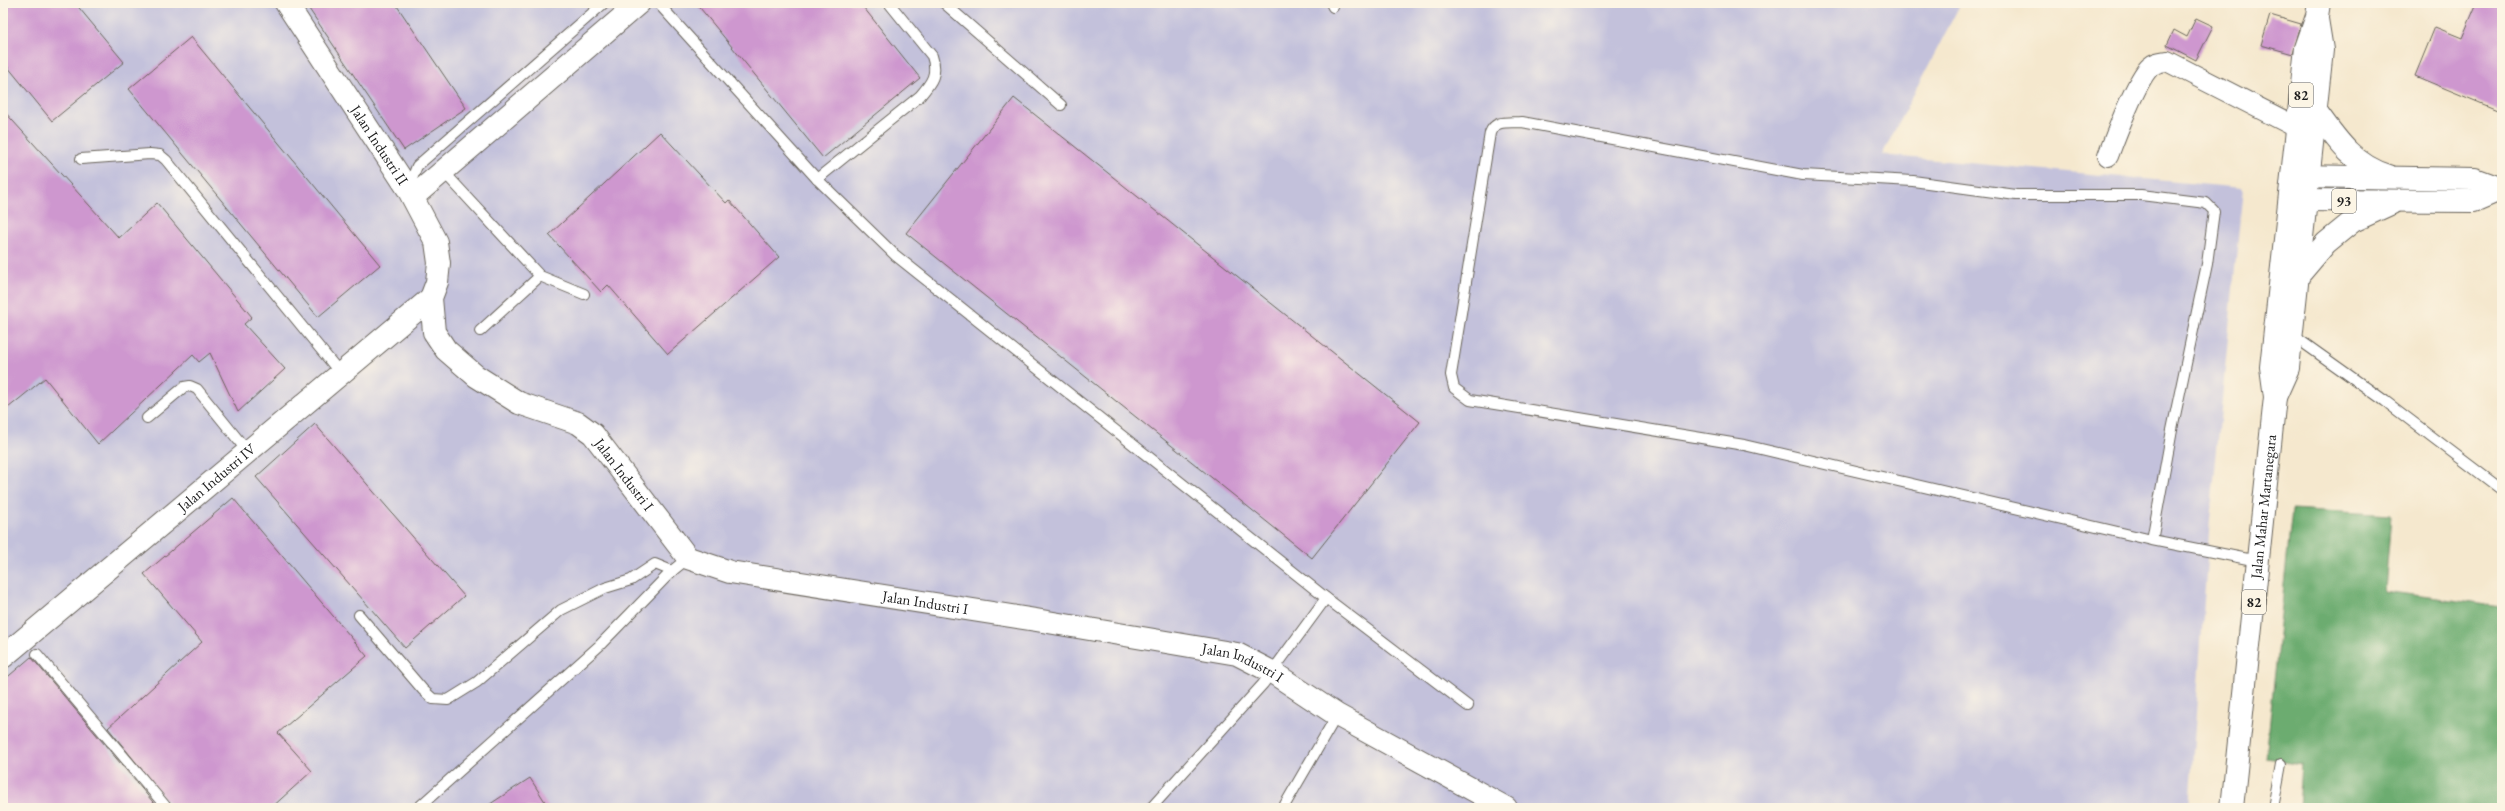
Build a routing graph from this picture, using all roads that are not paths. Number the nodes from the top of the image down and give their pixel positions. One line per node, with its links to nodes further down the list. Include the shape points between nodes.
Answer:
1 (286, 3): 18 (main road, Jalan Industri II)
2 (604, 3): 18 (lane, via 417,166)
3 (639, 3): 13 (main road)
4 (658, 3): 15 (lane)
5 (889, 3): 15 (lane, via 932,56 936,66 934,79 920,96)
6 (944, 3): 8 (lane)
7 (2318, 10): 9 (main road, Jalan Mahar Martanegara / 82, via 2322,50); 10 (main road, Jalan Mahar Martanegara / 82, via 2306,48)
8 (1061, 105)
9 (2316, 112): 14 (main road, Jalan Mahar Martanegara / 82); 16 (main road, via 2348,153 2371,168)
10 (2298, 128): 11 (street, via 2167,61 2149,67 2126,109); 14 (main road, Jalan Mahar Martanegara / 82)
11 (2108, 156)
12 (81, 159): 27 (lane, via 160,155)
13 (443, 171): 18 (main road); 21 (lane)
14 (2301, 176): 16 (main road, 93); 19 (main road, Jalan Mahar Martanegara / 82)
15 (817, 179): 35 (lane, via 895,254)
16 (2399, 179): 17 (main road, 93, via 2475,179)
17 (2502, 189): 20 (main road, 93, via 2474,201)
18 (410, 193): 24 (main road, Jalan Industri II, via 436,242 437,282)
19 (2298, 200): 20 (main road, 93); 22 (main road, Jalan Mahar Martanegara / 82); 28 (main road, Jalan Mahar Martanegara / 82, via 2271,367)
20 (2398, 200): 22 (main road, via 2353,221 2326,243)
21 (540, 276): 23 (lane); 25 (lane)
22 (2298, 276): 26 (main road, Jalan Mahar Martanegara / 82)
23 (584, 294)
24 (431, 298): 27 (main road, Jalan Industri IV); 34 (main road, Jalan Industri I, via 434,332 446,350 476,376 519,403 578,423 593,434)
25 (480, 331)
26 (2291, 334): 28 (main road, Jalan Mahar Martanegara / 82, via 2288,368); 31 (lane, via 2385,401)
27 (341, 374): 30 (main road, Jalan Industri IV)
28 (2275, 397): 33 (main road, Jalan Mahar Martanegara / 82)
29 (147, 418): 30 (lane, via 184,387 190,386 196,389)
30 (248, 452): 38 (main road, Jalan Industri IV)
31 (2502, 490)
32 (2152, 540): 32 (lane, via 1744,445 1470,400 1454,388 1451,375 1493,126 1497,123 1522,122 1803,175 1913,181 2016,195 2141,195 2206,203 2214,211 2207,264); 33 (lane)
33 (2258, 561): 48 (main road, Jalan Mahar Martanegara / 82)
34 (680, 564): 36 (lane, via 655,564 631,580 605,588 561,610 477,682 448,700 433,699 423,690); 39 (main road, Jalan Industri I, via 1237,654); 44 (lane, via 599,646)
35 (1326, 598): 39 (lane); 40 (lane)
36 (359, 616)
37 (37, 654): 43 (lane)
38 (3, 657)
39 (1272, 672): 41 (main road, Jalan Industri I); 45 (lane)
40 (1468, 706)
41 (1336, 715): 46 (lane); 47 (main road, Jalan Industri I)
42 (2281, 764): 49 (lane)
43 (167, 808)
44 (418, 808)
45 (1151, 808)
46 (1283, 808)
47 (1506, 808)
48 (2232, 808)
49 (2273, 808)

